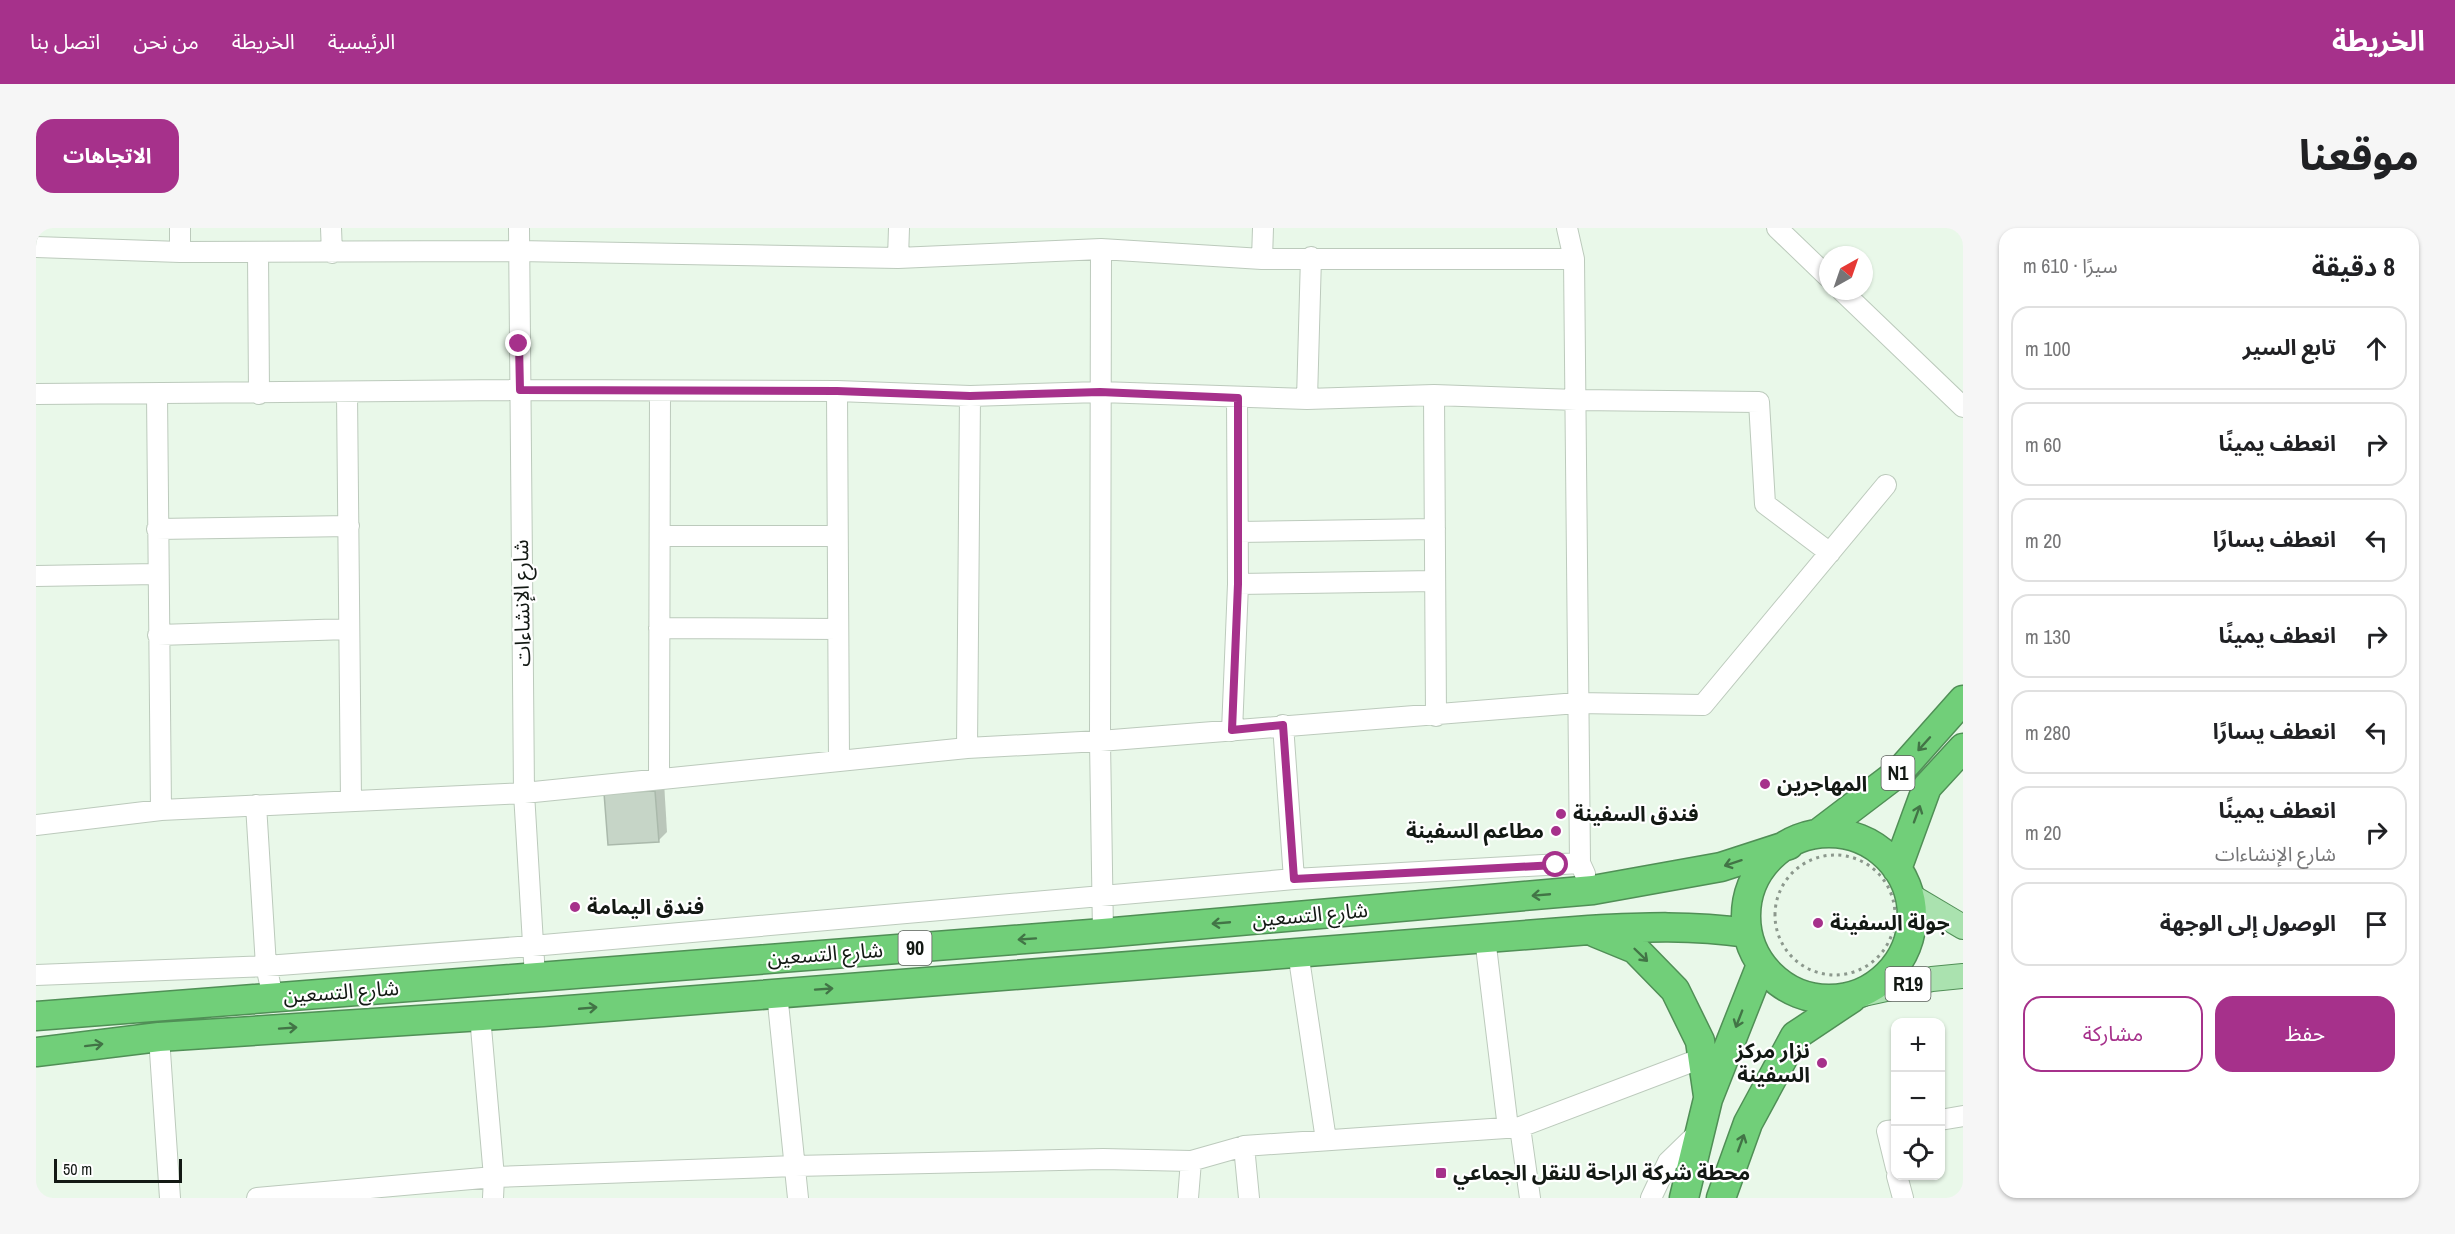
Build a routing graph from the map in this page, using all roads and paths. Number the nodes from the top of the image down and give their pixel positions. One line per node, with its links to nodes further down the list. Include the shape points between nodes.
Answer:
1 (180, 228): 10 (street)
2 (331, 228): 13 (street)
3 (519, 228): 12 (street, شارع الإنشاءات)
4 (899, 228): 15 (street)
5 (1263, 228): 16 (street)
6 (1567, 228): 17 (street)
7 (1777, 228): 18 (street)
8 (36, 247): 10 (street)
9 (1101, 249): 15 (street); 16 (street); 23 (street)
10 (180, 252): 11 (street)
11 (258, 252): 13 (street); 27 (street)
12 (518, 252): 13 (street); 15 (street); 20 (street, شارع الإنشاءات)
13 (332, 253)
14 (1311, 257): 16 (street); 17 (street); 31 (street)
15 (898, 258)
16 (1262, 259)
17 (1574, 259): 32 (street)
18 (1819, 268)
19 (1851, 300): 33 (street)
20 (520, 390): 21 (street); 24 (street); 60 (street, شارع الإنشاءات)
21 (660, 391): 22 (street); 39 (street)
22 (837, 391): 29 (street); 40 (street)
23 (1100, 392): 29 (street); 30 (street); 55 (street)
24 (347, 393): 27 (street); 35 (street)
25 (36, 394): 26 (street)
26 (157, 394): 27 (street); 36 (street)
27 (259, 394)
28 (1434, 395): 31 (street); 32 (street); 37 (street)
29 (970, 396): 56 (street)
30 (1238, 398): 31 (street); 38 (street)
31 (1307, 399)
32 (1577, 400): 41 (street, via 1759,402 1765,504); 51 (street)
33 (1963, 407)
34 (1886, 485): 41 (street)
35 (348, 526): 36 (street); 47 (street)
36 (158, 529): 42 (street)
37 (1435, 529): 38 (street); 44 (street)
38 (1238, 532): 45 (street)
39 (660, 536): 40 (street); 46 (street)
40 (837, 536): 48 (street)
41 (1830, 553): 51 (street, via 1703,705)
42 (158, 574): 43 (street); 49 (street)
43 (36, 576)
44 (1435, 581): 45 (street); 52 (street)
45 (1238, 584): 54 (street)
46 (659, 628): 48 (street); 59 (street)
47 (349, 629): 49 (street); 61 (street)
48 (838, 629): 58 (street)
49 (158, 635): 63 (street)
50 (1963, 700): 65 (highway, N1, one-way to 65, via 1899,772)
51 (1577, 703): 52 (street); 68 (street)
52 (1436, 716): 53 (street)
53 (1283, 725): 54 (street); 70 (street)
54 (1232, 730): 55 (street)
55 (1100, 741): 56 (street); 72 (street)
56 (967, 748): 58 (street)
57 (1963, 748): 69 (highway, N1, one-way to 57, via 1927,787)
58 (839, 761): 59 (street)
59 (659, 777): 60 (street)
60 (525, 793): 61 (street); 79 (street, شارع الإنشاءات)
61 (351, 801): 62 (street)
62 (256, 805): 63 (street); 82 (street)
63 (161, 810): 64 (street)
64 (36, 825)
65 (1820, 832): 66 (highway); 69 (highway, via 1852,837 1877,849)
66 (1789, 845): 71 (highway, شارع التسعين / 90, one-way to 71, via 1721,867); 77 (highway, via 1767,860 1753,882 1746,907)
67 (1864, 861): 67 (path, via 1840,854 1817,856 1796,868 1781,886 1774,909 1776,933 1788,953 1806,969 1829,976 1853,973 1874,962 1889,944 1896,921 1893,897 1882,876)
68 (1580, 863): 70 (street); 71 (street)
69 (1897, 869): 73 (highway)
70 (1294, 879): 72 (street)
71 (1593, 890): 76 (highway, شارع التسعين / 90, one-way to 76)
72 (1101, 895): 76 (street); 79 (street)
73 (1909, 895): 74 (main road); 87 (highway, via 1912,926 1902,956 1882,981)
74 (1963, 927)
75 (1589, 930): 77 (highway, شارع التسعين / 90, via 1676,926); 78 (highway, شارع التسعين / 90); 94 (highway, one-way to 94, via 1635,949 1675,990 1700,1041)
76 (1103, 933): 85 (highway, شارع التسعين / 90, one-way to 85)
77 (1747, 933): 81 (highway)
78 (1485, 938): 80 (highway, شارع التسعين / 90); 98 (street)
79 (532, 945): 82 (street); 85 (street, شارع الإنشاءات)
80 (1298, 952): 86 (highway, شارع التسعين / 90, one-way to 80); 101 (street)
81 (1761, 965): 87 (highway, via 1787,989 1820,1000); 95 (highway, one-way to 95)
82 (266, 966): 83 (street); 88 (street)
83 (36, 975)
84 (1963, 975): 87 (main road, R19)
85 (535, 977): 88 (highway, شارع التسعين / 90); 89 (highway)
86 (777, 993): 89 (highway, شارع التسعين / 90, one-way to 86); 105 (street)
87 (1854, 996): 117 (highway, one-way to 87, via 1748,1123 1795,1036)
88 (273, 997): 90 (highway, شارع التسعين / 90)
89 (543, 1012): 91 (highway, شارع التسعين / 90)
90 (36, 1016)
91 (480, 1016): 92 (highway, شارع التسعين / 90, one-way to 91); 106 (street)
92 (159, 1037): 93 (highway, شارع التسعين / 90, one-way to 92); 108 (street)
93 (36, 1052)
94 (1702, 1058): 95 (highway); 98 (street)
95 (1708, 1099): 99 (highway)
96 (1963, 1116): 97 (street)
97 (1945, 1119)
98 (1514, 1128): 101 (street); 114 (street)
99 (1700, 1131): 115 (street, via 1668,1162); 116 (highway)
100 (1891, 1131): 103 (street, via 1887,1131)
101 (1326, 1140): 102 (street)
102 (1244, 1146): 104 (street); 113 (street)
103 (1891, 1147)
104 (1191, 1161): 105 (street, via 1103,1159); 112 (street)
105 (795, 1166): 106 (street); 111 (street)
106 (494, 1177): 109 (street); 110 (street)
107 (1899, 1180): 118 (street)
108 (170, 1198)
109 (257, 1198)
110 (494, 1198)
111 (798, 1198)
112 (1188, 1198)
113 (1250, 1198)
114 (1530, 1198)
115 (1651, 1198)
116 (1684, 1198)
117 (1721, 1198)
118 (1903, 1198)

